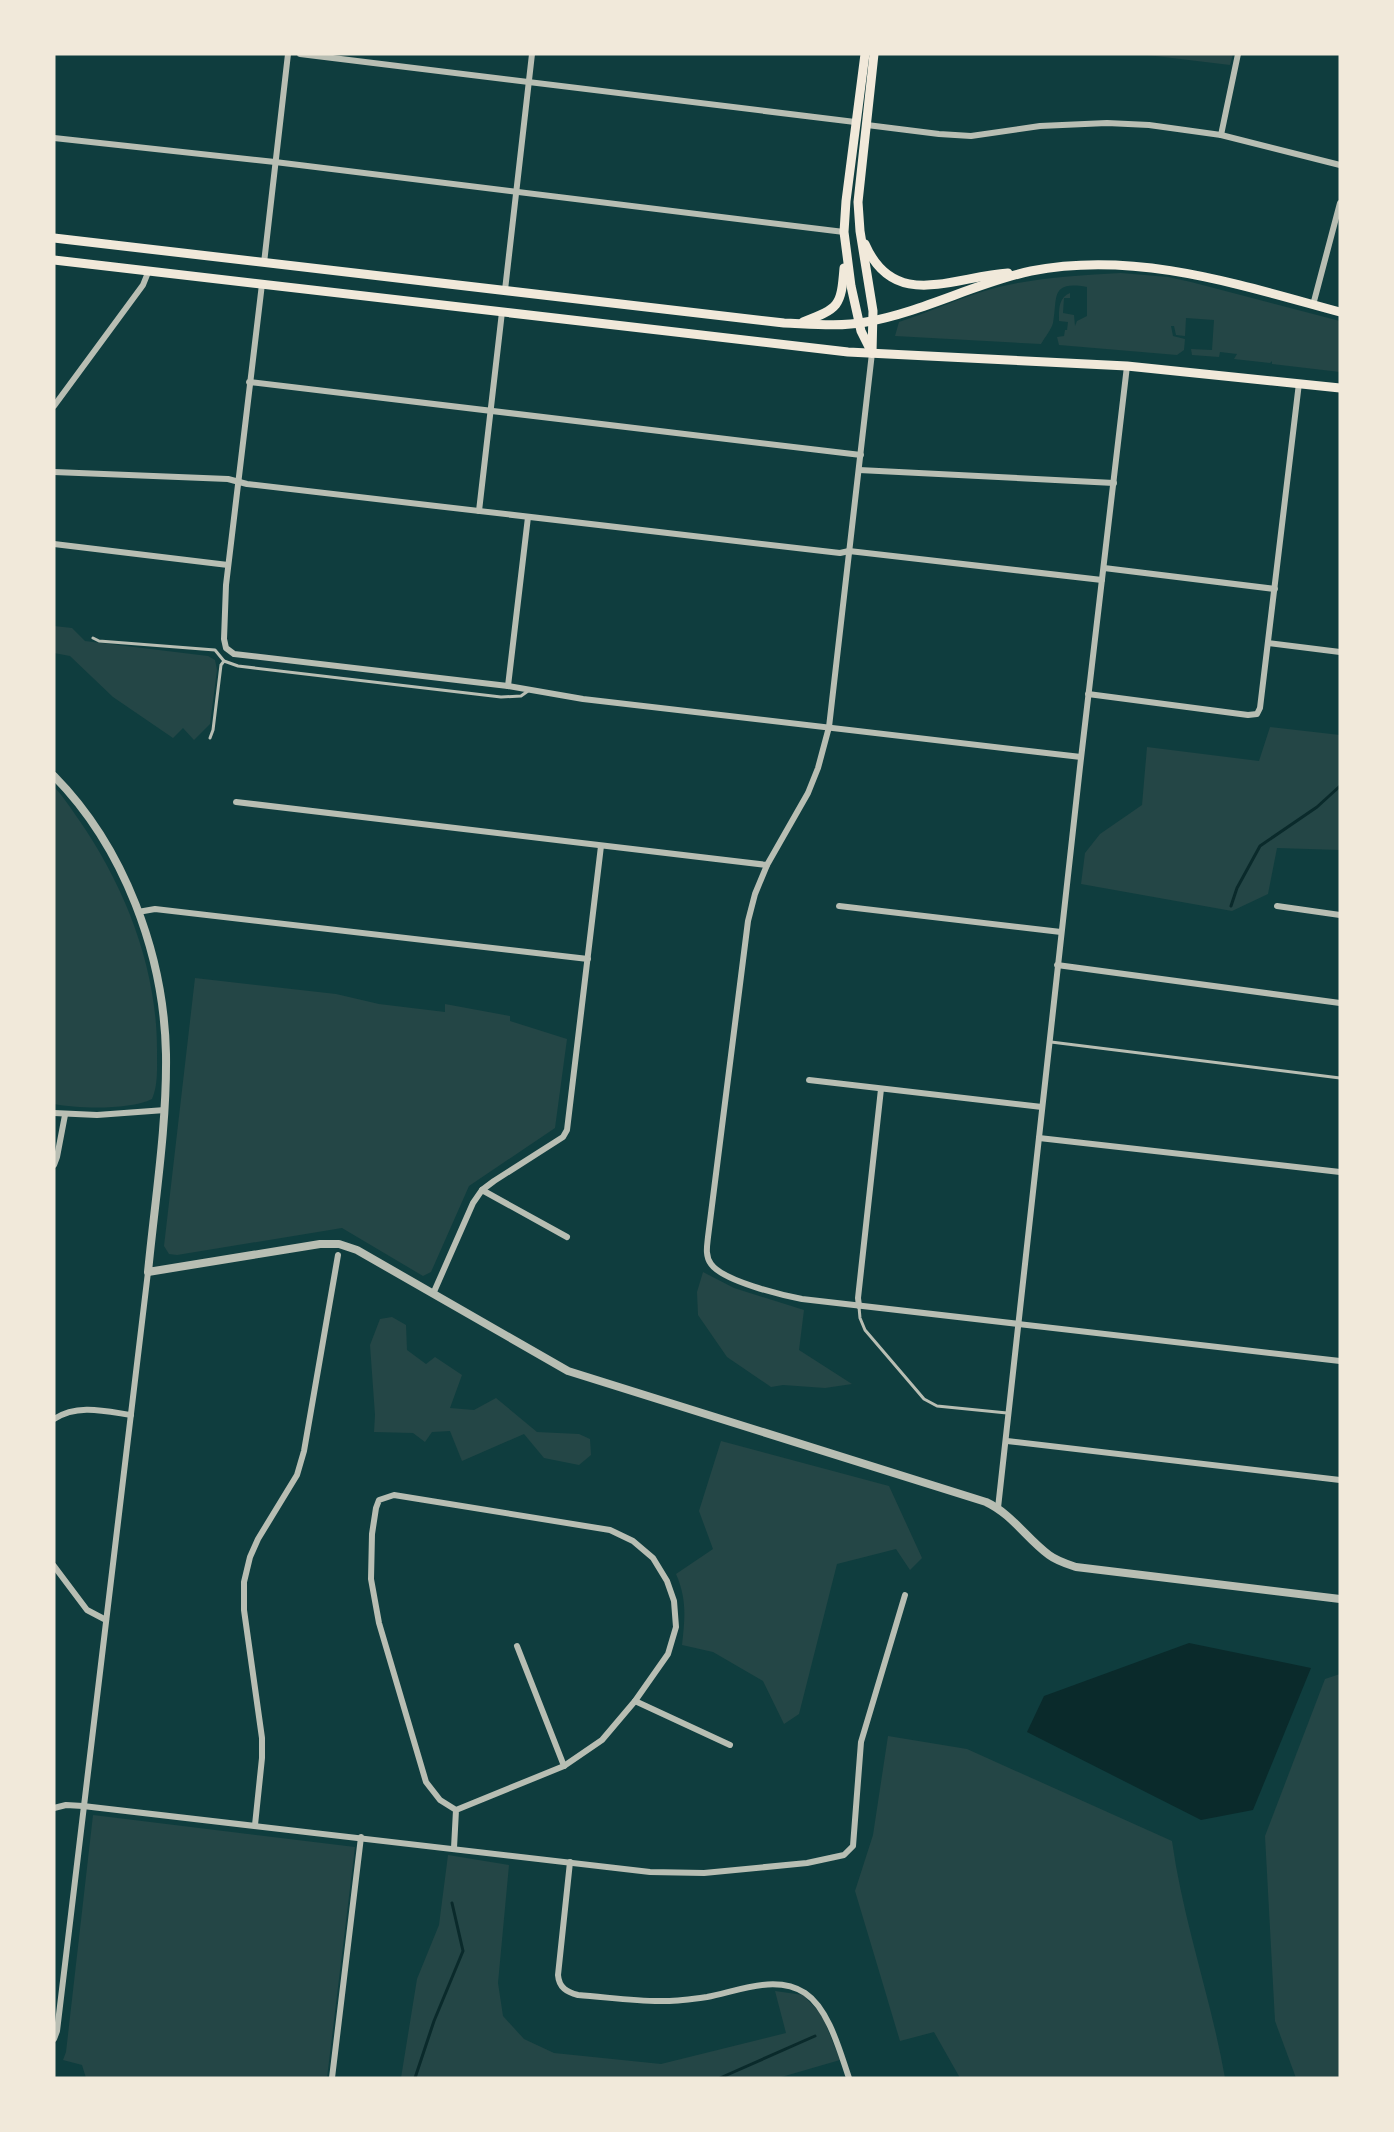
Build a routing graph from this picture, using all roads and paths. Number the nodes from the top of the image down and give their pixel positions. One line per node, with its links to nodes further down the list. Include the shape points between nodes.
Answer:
1 (288, 54): 12 (street)
2 (300, 54): 7 (street)
3 (532, 54): 7 (street)
4 (865, 54): 8 (highway)
5 (874, 54): 9 (highway)
6 (1238, 54): 10 (street)
7 (528, 81): 8 (street); 14 (street)
8 (855, 122): 17 (highway)
9 (867, 125): 10 (street, via 954,136 1107,123 1165,126); 16 (highway)
10 (1221, 135): 13 (street)
11 (54, 138): 12 (street)
12 (275, 162): 14 (street); 22 (street)
13 (1340, 165)
14 (516, 192): 17 (street); 26 (street)
15 (1340, 203): 27 (street)
16 (858, 218): 24 (highway, via 874,262 903,284 927,285); 30 (highway)
17 (844, 232): 20 (highway)
18 (54, 238): 19 (highway)
19 (154, 250): 22 (highway); 23 (highway)
20 (845, 252): 31 (highway); 32 (highway, via 842,291 835,306)
21 (54, 260): 23 (highway)
22 (264, 263): 25 (highway); 26 (highway)
23 (149, 270): 25 (highway); 38 (street)
24 (1030, 272): 27 (highway, via 1078,265 1149,267 1189,273); 30 (highway)
25 (262, 284): 28 (highway); 35 (street)
26 (504, 290): 32 (highway)
27 (1313, 305): 29 (highway)
28 (502, 312): 33 (highway); 39 (street)
29 (1340, 312)
30 (873, 320): 31 (highway); 33 (highway)
31 (859, 323): 32 (highway); 33 (highway)
32 (798, 324)
33 (872, 353): 34 (highway); 40 (street)
34 (1127, 366): 36 (highway); 44 (street)
35 (249, 382): 39 (street); 43 (street)
36 (1299, 383): 37 (highway); 52 (street)
37 (1340, 388)
38 (54, 406)
39 (491, 412): 40 (street); 45 (street)
40 (861, 455): 41 (street)
41 (859, 470): 44 (street); 48 (street)
42 (54, 472): 43 (street)
43 (238, 482): 45 (street); 49 (street)
44 (1114, 483): 50 (street)
45 (479, 511): 46 (street)
46 (528, 517): 48 (street); 57 (street)
47 (54, 544): 49 (street)
48 (849, 552): 51 (street); 60 (street)
49 (228, 565): 57 (street, via 224,639 226,648 234,654)
50 (1104, 568): 51 (street); 52 (street)
51 (1102, 580): 59 (street)
52 (1275, 589): 54 (street)
53 (93, 638): 56 (lane, via 215,650)
54 (1268, 643): 55 (street); 59 (street, via 1257,714)
55 (1340, 652)
56 (224, 661): 58 (lane, via 238,666 501,697 521,696); 61 (lane)
57 (508, 686): 58 (street)
58 (528, 691): 60 (street)
59 (1088, 694): 62 (street)
60 (829, 727): 62 (street); 66 (street, via 808,793)
61 (210, 738)
62 (1081, 757): 71 (street)
63 (54, 776): 69 (street, via 94,827 119,868)
64 (236, 802): 65 (street)
65 (601, 846): 66 (street); 72 (street)
66 (767, 865): 91 (street, via 753,903 743,953 708,1258 716,1269 776,1294)
67 (839, 906): 71 (street)
68 (1277, 906): 70 (street)
69 (138, 912): 72 (street, via 155,909); 80 (street, via 162,1006)
70 (1340, 915)
71 (1061, 932): 73 (street)
72 (588, 959): 86 (street, via 567,1130 563,1137)
73 (1058, 965): 74 (street); 75 (street)
74 (1340, 1003)
75 (1049, 1042): 76 (lane); 79 (street)
76 (1340, 1077)
77 (809, 1080): 78 (street)
78 (881, 1089): 79 (street); 91 (street)
79 (1042, 1107): 83 (street)
80 (165, 1110): 82 (street); 89 (street)
81 (54, 1113): 82 (street)
82 (65, 1115): 84 (street)
83 (1039, 1138): 85 (street); 92 (street)
84 (54, 1165)
85 (1340, 1172)
86 (482, 1190): 87 (street); 90 (street)
87 (567, 1237)
88 (338, 1255): 111 (street, via 302,1459 297,1475 258,1539 244,1581 244,1610 262,1738)
89 (148, 1272): 90 (street, via 339,1244 357,1250); 95 (street)
90 (433, 1294): 99 (street, via 568,1371)
91 (859, 1306): 92 (street); 94 (lane, via 865,1330 924,1399 937,1406)
92 (1018, 1324): 93 (street); 94 (street)
93 (1340, 1361)
94 (1009, 1413): 97 (street)
95 (131, 1415): 96 (street, via 83,1409); 103 (street)
96 (54, 1419)
97 (1006, 1441): 98 (street); 99 (street)
98 (1340, 1480)
99 (998, 1508): 102 (street, via 1049,1555 1076,1567)
100 (54, 1566): 103 (street, via 87,1610)
101 (905, 1594): 114 (street, via 861,1742 853,1846 844,1855 704,1874)
102 (1340, 1599)
103 (106, 1620): 108 (street)
104 (517, 1646): 107 (street)
105 (635, 1701): 106 (street); 107 (street, via 602,1740); 110 (street, via 668,1654 676,1627 674,1601 667,1581 653,1558 633,1541 610,1530 394,1495 379,1500 372,1534 371,1579 379,1623 426,1782 440,1800)
106 (730, 1744)
107 (564, 1766): 110 (street)
108 (83, 1806): 109 (street); 111 (street); 115 (street)
109 (54, 1808)
110 (456, 1810): 113 (street)
111 (255, 1825): 112 (street)
112 (361, 1837): 113 (street); 116 (street)
113 (454, 1848): 114 (street)
114 (570, 1862): 117 (street, via 558,1975 565,1990 578,1995 664,2001 767,1985 787,1986 806,1994 819,2006)
115 (54, 2039)
116 (332, 2078)
117 (849, 2078)

